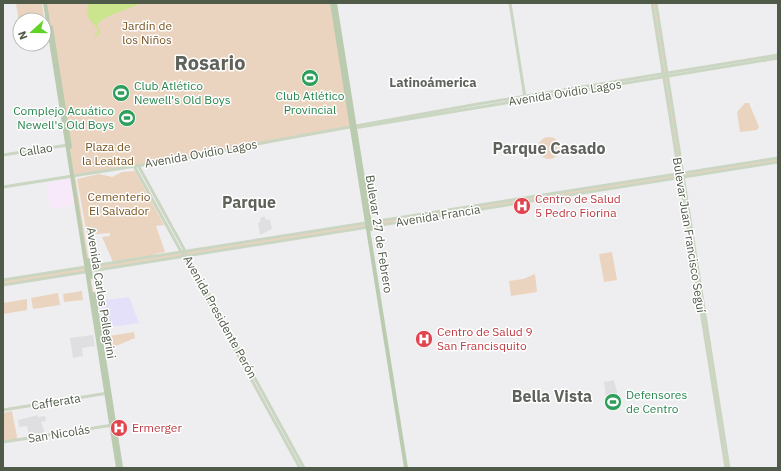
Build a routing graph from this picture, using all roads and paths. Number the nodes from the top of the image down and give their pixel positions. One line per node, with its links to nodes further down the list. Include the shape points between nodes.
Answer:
1 (46, 3): 11 (main road, Avenida Carlos Pellegrini)
2 (332, 3): 10 (main road, Bulevar 27 de Febrero)
3 (335, 3): 10 (main road, Bulevar 27 de Febrero)
4 (510, 3): 9 (main road)
5 (652, 3): 8 (main road, Bulevar Juan Francisco Seguí)
6 (656, 3): 8 (main road, Bulevar Juan Francisco Seguí)
7 (778, 56): 8 (main road, Avenida Ovidio Lagos)
8 (665, 75): 9 (main road, Avenida Ovidio Lagos); 16 (main road, Bulevar Juan Francisco Seguí)
9 (525, 98): 10 (main road, Avenida Ovidio Lagos)
10 (354, 127): 15 (main road, Avenida Ovidio Lagos, via 212,154); 19 (main road, Bulevar 27 de Febrero)
11 (68, 145): 12 (main road, Callao); 17 (main road, Avenida Carlos Pellegrini)
12 (3, 155)
13 (778, 158): 16 (main road, Avenida Francia)
14 (778, 162): 16 (main road, Avenida Francia)
15 (136, 165): 17 (main road, Avenida Ovidio Lagos); 20 (main road, Avenida Presidente Perón)
16 (681, 175): 19 (main road, Avenida Francia); 34 (main road, Bulevar Juan Francisco Seguí); 35 (main road, Bulevar Juan Francisco Seguí)
17 (74, 176): 18 (main road, Avenida Ovidio Lagos); 23 (main road, Avenida Carlos Pellegrini)
18 (3, 187)
19 (369, 225): 20 (main road, Avenida Francia); 21 (main road, Avenida Francia); 33 (main road, Bulevar 27 de Febrero)
20 (183, 252): 21 (main road, Avenida Presidente Perón); 22 (main road, Avenida Francia)
21 (185, 256): 22 (main road, Avenida Francia); 31 (main road, Avenida Presidente Perón); 32 (main road, Avenida Presidente Perón)
22 (167, 257): 23 (main road, Avenida Francia)
23 (88, 269): 24 (main road, Avenida Francia); 25 (main road, Avenida Francia); 26 (main road, Avenida Carlos Pellegrini)
24 (3, 280)
25 (3, 285)
26 (108, 393): 27 (main road, Cafferata); 28 (main road, Avenida Carlos Pellegrini)
27 (3, 410)
28 (113, 425): 29 (main road, San Nicolás); 30 (main road, Avenida Carlos Pellegrini)
29 (3, 442)
30 (120, 468)
31 (300, 468)
32 (304, 468)
33 (408, 468)
34 (726, 468)
35 (729, 468)

